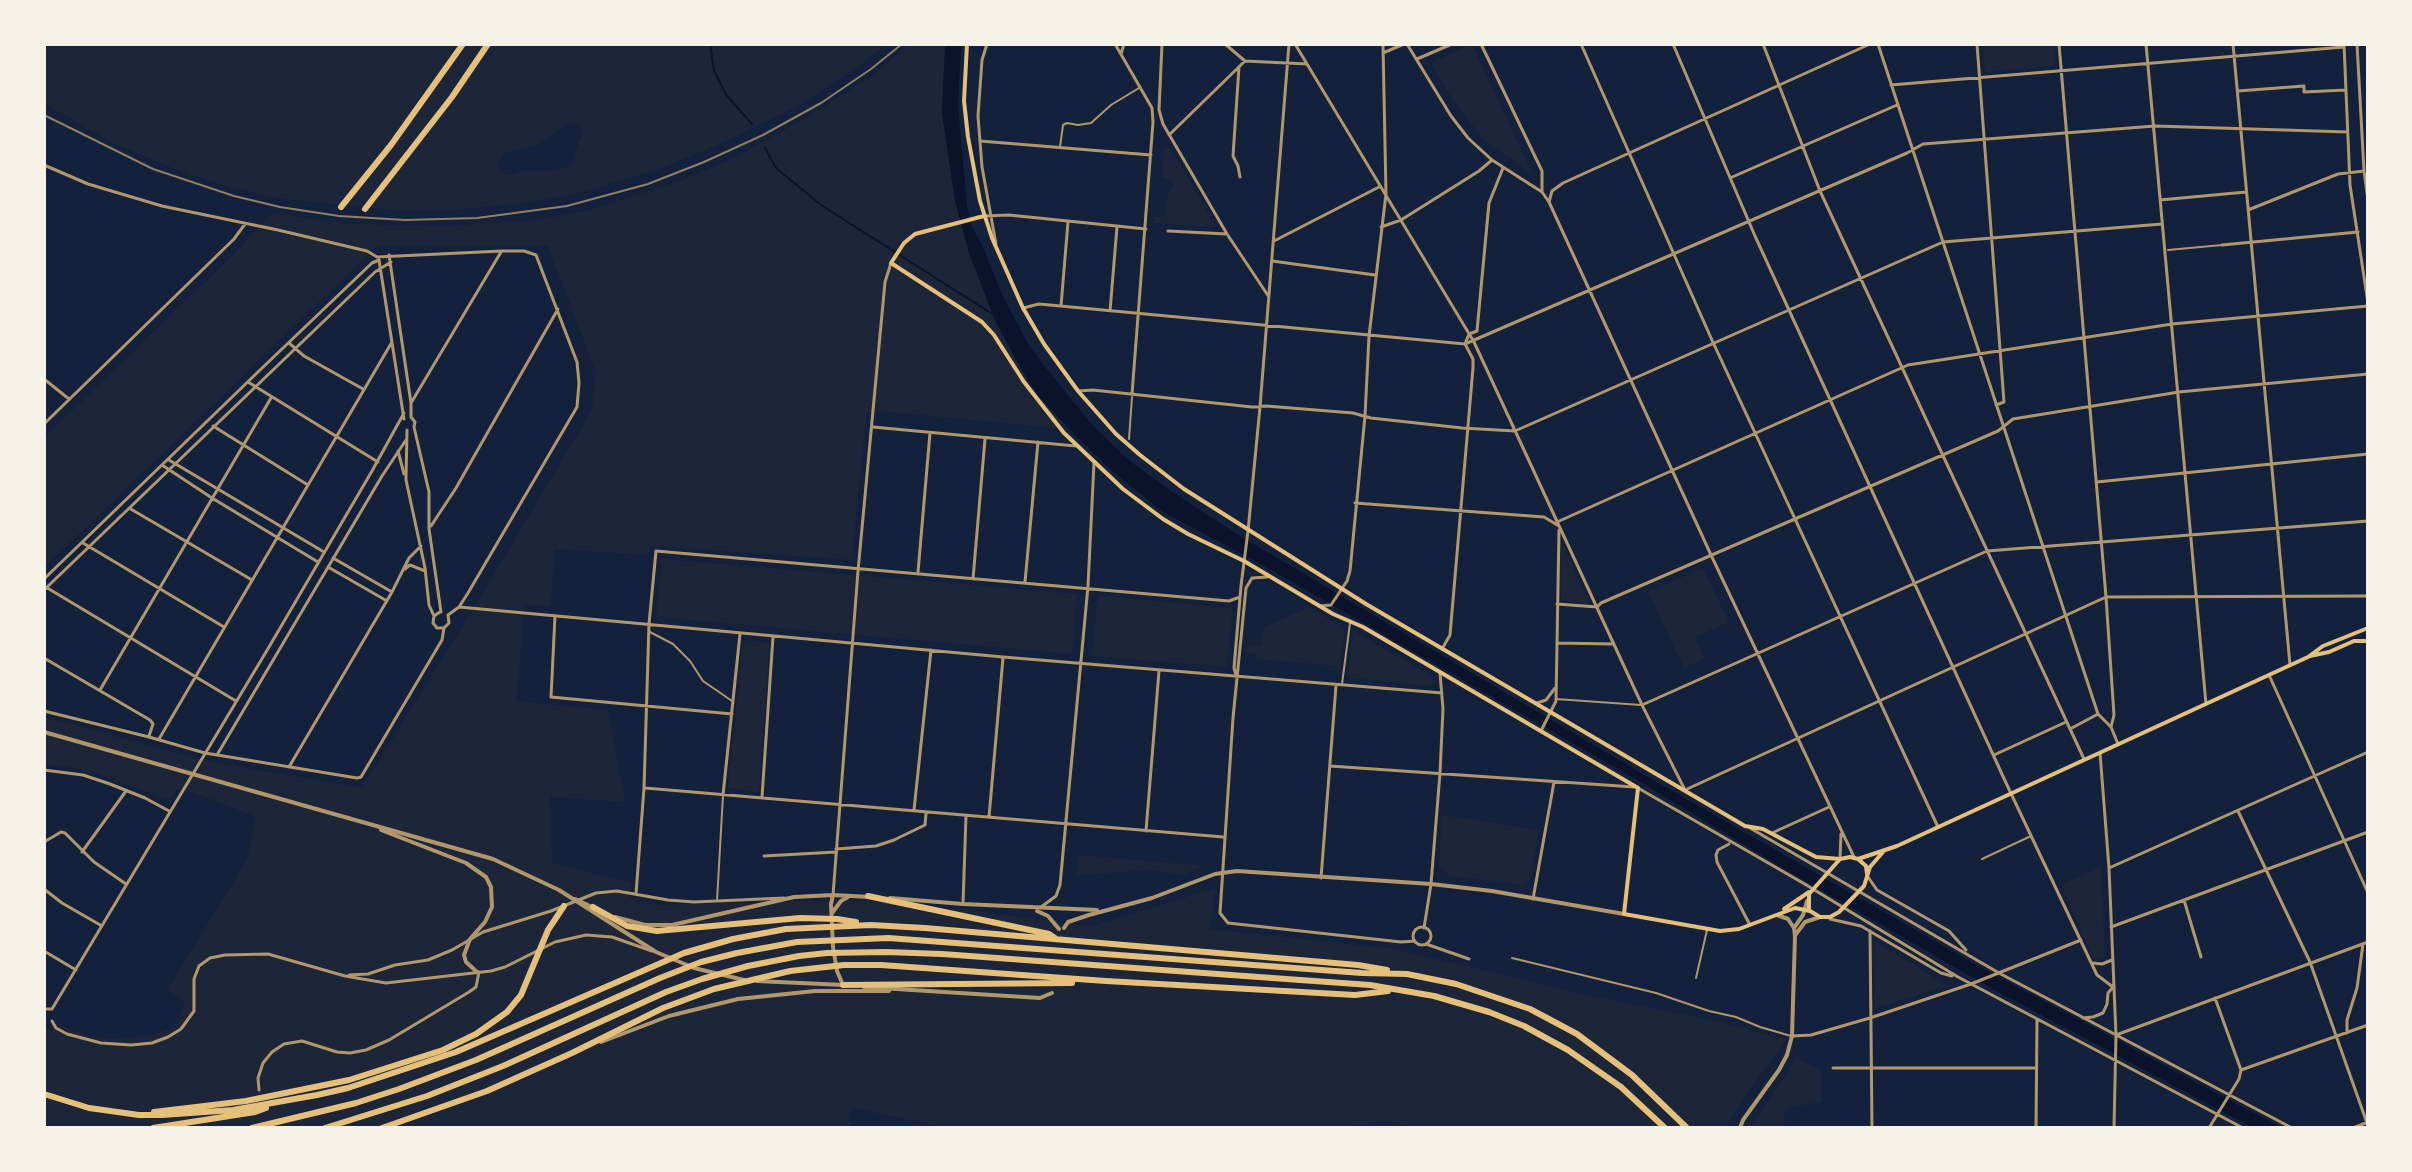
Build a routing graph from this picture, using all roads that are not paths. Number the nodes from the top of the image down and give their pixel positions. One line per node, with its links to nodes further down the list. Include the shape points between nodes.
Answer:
1 (463, 44): 70 (highway)
2 (488, 44): 71 (highway)
3 (967, 44): 74 (main road, via 966,125)
4 (987, 44): 49 (street, via 978,92)
5 (1115, 44): 26 (street)
6 (1124, 44): 26 (street)
7 (1162, 44): 47 (street, via 1159,110)
8 (1225, 44): 29 (street)
9 (1292, 44): 30 (street); 31 (street)
10 (1383, 44): 25 (street)
11 (1406, 44): 25 (street); 28 (street)
12 (1452, 44): 28 (street)
13 (1481, 44): 64 (street, via 1542,171)
14 (1581, 44): 53 (street)
15 (1673, 44): 42 (street)
16 (1763, 44): 36 (street)
17 (1870, 44): 36 (street)
18 (1878, 44): 37 (street)
19 (1977, 44): 35 (street)
20 (2059, 44): 34 (street)
21 (2146, 44): 32 (street)
22 (2233, 44): 27 (street)
23 (2357, 44): 58 (street)
24 (2344, 46): 27 (street); 39 (street)
25 (1383, 53): 66 (street)
26 (1121, 54): 38 (street)
27 (2234, 55): 32 (street); 40 (street)
28 (1417, 59): 55 (street, via 1451,116)
29 (1245, 61): 30 (street); 33 (street)
30 (1287, 64): 31 (street); 88 (street)
31 (1307, 64): 62 (street)
32 (2147, 64): 34 (street); 43 (street)
33 (1239, 67): 47 (street); 60 (street, via 1233,156)
34 (2061, 70): 35 (street); 46 (street)
35 (1979, 77): 37 (street); 48 (street)
36 (1779, 85): 42 (street); 50 (street)
37 (1891, 85): 41 (street)
38 (1140, 88): 51 (street, via 1091,123 1063,125); 54 (street, via 1152,108)
39 (2346, 90): 40 (street, via 2304,92 2304,86); 45 (street)
40 (2238, 91): 44 (street)
41 (1897, 105): 50 (street); 52 (street)
42 (1705, 119): 53 (street); 61 (street)
43 (2155, 126): 44 (street); 46 (street); 67 (street)
44 (2240, 128): 45 (street); 65 (street)
45 (2348, 132): 59 (street)
46 (2067, 133): 48 (street); 84 (street)
47 (1169, 135): 86 (street)
48 (1985, 140): 52 (street, via 1923,144); 87 (street)
49 (980, 141): 51 (street); 73 (street)
50 (1803, 147): 61 (street); 63 (street)
51 (1060, 148): 54 (street)
52 (1913, 151): 63 (street); 89 (street)
53 (1629, 154): 69 (street, via 1563,183 1552,191); 95 (street)
54 (1152, 155): 82 (street)
55 (1492, 160): 57 (street); 75 (street)
56 (44, 165): 78 (street, via 162,206)
57 (1503, 168): 64 (street); 116 (street, via 1489,203 1477,331)
58 (2366, 171): 59 (street); 68 (street)
59 (2350, 173): 72 (street); 85 (street)
60 (1240, 177)
61 (1730, 178): 76 (street)
62 (1379, 187): 66 (street); 88 (street)
63 (1820, 191): 76 (street); 103 (street)
64 (1542, 192): 69 (street)
65 (2246, 192): 67 (street); 72 (street)
66 (1386, 194): 75 (street); 81 (street)
67 (2160, 200): 79 (street)
68 (2368, 200)
69 (1549, 202): 104 (street)
70 (341, 207)
71 (365, 209)
72 (2248, 210): 90 (street)
73 (991, 214): 74 (street); 77 (street); 92 (street)
74 (984, 216): 92 (main road); 98 (main road, via 918,233)
75 (1401, 220): 81 (street); 116 (street)
76 (1748, 221): 95 (street); 110 (street)
77 (1068, 222): 80 (street); 107 (street)
78 (245, 223): 97 (street); 139 (street)
79 (2162, 224): 84 (street); 114 (street)
80 (1117, 227): 82 (street); 111 (street)
81 (1381, 227): 102 (street)
82 (1146, 229): 112 (street)
83 (1168, 231): 86 (street)
84 (2075, 231): 87 (street); 118 (street)
85 (2358, 232): 90 (street); 106 (street)
86 (1227, 234): 105 (street)
87 (1993, 237): 89 (street); 125 (street)
88 (1274, 241): 99 (street)
89 (1943, 242): 103 (street); 126 (street)
90 (2251, 242): 91 (street); 113 (street)
91 (2222, 245): 93 (street)
92 (997, 248): 108 (main road)
93 (2168, 250)
94 (502, 251): 96 (street); 109 (street, via 536,255); 141 (street)
95 (1675, 254): 104 (street); 123 (street)
96 (389, 255): 97 (street); 100 (street)
97 (378, 258): 101 (street); 121 (street)
98 (892, 261): 152 (street, via 885,282); 165 (main road, via 982,322)
99 (1272, 261): 102 (street); 105 (street)
100 (391, 262): 101 (street); 141 (street)
101 (381, 267): 119 (street); 124 (street)
102 (1375, 275): 117 (street)
103 (1860, 278): 110 (street); 127 (street)
104 (1589, 292): 120 (street); 130 (street)
105 (1269, 297): 115 (street)
106 (2368, 304): 113 (street)
107 (1061, 306): 108 (street); 111 (street)
108 (1023, 308): 135 (main road)
109 (558, 309): 193 (street); 234 (street, via 577,362 575,411)
110 (1790, 310): 123 (street); 140 (street)
111 (1110, 311): 112 (street)
112 (1140, 314): 115 (street); 137 (street)
113 (2258, 316): 114 (street); 132 (street)
114 (2172, 324): 118 (street); 136 (street)
115 (1266, 325): 117 (street); 144 (street)
116 (1469, 334): 120 (street); 122 (street)
117 (1369, 336): 122 (street); 146 (street)
118 (2084, 337): 125 (street); 143 (street)
119 (392, 342): 134 (street); 145 (street)
120 (1474, 342): 122 (street); 156 (street)
121 (289, 343): 124 (street); 131 (street)
122 (1465, 344): 154 (street, via 1473,359)
123 (1714, 344): 130 (street); 158 (street)
124 (295, 349): 133 (street); 134 (street)
125 (2001, 351): 126 (street); 142 (street, via 2004,402)
126 (1978, 354): 127 (street); 142 (street)
127 (1901, 369): 140 (street); 168 (street)
128 (2368, 374): 132 (street)
129 (44, 379): 139 (street)
130 (1631, 381): 156 (street); 176 (street)
131 (248, 382): 133 (street); 169 (street)
132 (2265, 383): 136 (street); 173 (street)
133 (254, 387): 138 (street); 150 (street)
134 (364, 390): 159 (street)
135 (1078, 391): 137 (street); 195 (main road, via 1140,455)
136 (2179, 392): 143 (street); 177 (street)
137 (1132, 394): 144 (street); 161 (street)
138 (271, 398): 159 (street); 164 (street)
139 (69, 399): 149 (street)
140 (1830, 400): 158 (street); 181 (street)
141 (411, 403): 147 (street)
142 (1995, 405): 153 (street)
143 (2088, 406): 153 (street, via 2013,419); 179 (street)
144 (1260, 407): 146 (street); 195 (street)
145 (404, 413): 148 (street); 148 (street)
146 (1365, 416): 154 (street); 184 (street)
147 (411, 417): 148 (street); 151 (street)
148 (401, 423): 155 (street); 170 (street)
149 (44, 424)
150 (213, 426): 164 (street); 171 (street)
151 (414, 427): 155 (street); 193 (street, via 429,492)
152 (873, 427): 157 (street); 211 (street)
153 (2002, 427): 168 (street); 202 (street)
154 (1467, 428): 156 (street); 187 (street)
155 (407, 430): 162 (street)
156 (1515, 431): 186 (street)
157 (930, 433): 160 (street); 214 (street)
158 (1755, 433): 176 (street); 189 (street)
159 (336, 437): 170 (street); 180 (street)
160 (985, 438): 163 (street); 217 (street)
161 (1129, 439)
162 (406, 440): 166 (street); 178 (street)
163 (1038, 442): 165 (street); 220 (street)
164 (243, 445): 180 (street); 182 (street)
165 (1076, 446): 172 (main road)
166 (398, 451): 178 (street); 207 (street)
167 (2368, 454): 173 (street)
168 (1942, 455): 181 (street); 204 (street)
169 (168, 459): 171 (street); 174 (street)
170 (378, 462): 205 (street)
171 (176, 463): 175 (street); 182 (street)
172 (1094, 463): 208 (main road, via 1163,519); 223 (street)
173 (2272, 463): 177 (street); 194 (street)
174 (162, 465): 175 (street); 198 (street)
175 (168, 470): 183 (street); 185 (street)
176 (1672, 470): 191 (street); 206 (street)
177 (2186, 473): 179 (street); 196 (street)
178 (406, 480): 201 (street)
179 (2096, 482): 200 (street)
180 (308, 485): 192 (street)
181 (1871, 485): 189 (street); 219 (street)
182 (218, 488): 183 (street); 192 (street)
183 (212, 498): 197 (street); 199 (street)
184 (1355, 503): 187 (street); 224 (street, via 1350,571)
185 (129, 508): 199 (street); 203 (street)
186 (1551, 508): 188 (street); 191 (street)
187 (1461, 510): 188 (street); 256 (street, via 1450,635)
188 (1544, 517): 191 (street)
189 (1795, 520): 206 (street); 238 (street)
190 (2368, 521): 194 (street)
191 (1558, 524): 232 (street); 235 (street)
192 (283, 528): 197 (street); 205 (street)
193 (429, 529): 236 (street)
194 (2277, 530): 196 (street); 227 (street)
195 (1248, 531): 208 (street); 224 (main road)
196 (2192, 536): 200 (street); 226 (street)
197 (277, 537): 209 (street); 218 (street)
198 (81, 542): 203 (street); 216 (street)
199 (188, 542): 218 (street); 222 (street)
200 (2101, 542): 202 (street); 230 (street)
201 (421, 546): 212 (street); 213 (street)
202 (2042, 546): 204 (street); 241 (street)
203 (88, 547): 221 (street); 222 (street)
204 (1987, 551): 219 (street); 249 (street)
205 (324, 552): 209 (street)
206 (1711, 555): 235 (street); 258 (street)
207 (333, 558): 210 (street); 225 (street)
208 (1244, 561): 215 (main road); 229 (street)
209 (318, 562): 276 (street)
210 (328, 567): 231 (street); 301 (street)
211 (859, 568): 214 (street); 243 (street, via 656,551); 253 (street)
212 (405, 569): 213 (street, via 410,565); 225 (street)
213 (425, 571): 239 (street)
214 (918, 573): 217 (street)
215 (1267, 577): 233 (main road); 267 (street, via 1252,578 1246,588)
216 (44, 579)
217 (973, 579): 220 (street)
218 (252, 580): 244 (street)
219 (1914, 582): 238 (street); 264 (street)
220 (1025, 583): 223 (street)
221 (45, 588): 251 (street)
222 (160, 589): 244 (street); 251 (street)
223 (1087, 589): 229 (street, via 1229,601); 262 (street)
224 (1340, 590): 233 (street, via 1331,605); 256 (main road)
225 (392, 592): 231 (street)
226 (2196, 595): 227 (street); 230 (street); 280 (street)
227 (2284, 596): 228 (street); 263 (street)
228 (2368, 596)
229 (1240, 597): 267 (street)
230 (2106, 597): 241 (street); 289 (street)
231 (387, 601): 305 (street)
232 (1557, 604): 235 (street); 254 (street)
233 (1320, 606): 242 (main road)
234 (459, 607): 237 (street); 240 (street)
235 (1597, 607): 255 (street)
236 (441, 612): 237 (street); 239 (street)
237 (448, 615): 245 (street)
238 (1840, 615): 258 (street); 277 (street)
239 (434, 616): 245 (street, via 435,626)
240 (555, 616): 243 (street); 282 (street, via 551,697)
241 (2065, 617): 249 (street); 286 (street)
242 (1350, 622): 266 (main road); 270 (street)
243 (649, 624): 247 (street); 248 (street)
244 (224, 627): 269 (street)
245 (444, 628): 305 (street, via 442,640 361,777)
246 (2368, 628): 260 (main road)
247 (649, 632): 278 (street, via 673,644 703,681); 282 (street)
248 (740, 634): 250 (street); 278 (street)
249 (2025, 635): 264 (street); 287 (street)
250 (773, 637): 253 (street); 316 (street)
251 (131, 638): 269 (street); 272 (street)
252 (2368, 641): 260 (main road)
253 (853, 643): 257 (street); 317 (street)
254 (1557, 643): 255 (street); 271 (street)
255 (1615, 644): 281 (street)
256 (1442, 649): 279 (main road)
257 (931, 650): 259 (street); 320 (street)
258 (1757, 652): 281 (street); 296 (street)
259 (1003, 657): 262 (street); 324 (street)
260 (2308, 657): 263 (main road)
261 (44, 658): 272 (street)
262 (1080, 662): 265 (street); 326 (street)
263 (2290, 665): 268 (main road)
264 (1954, 667): 277 (street); 302 (street)
265 (1159, 669): 267 (street); 329 (street)
266 (1440, 673): 273 (street); 274 (street); 291 (main road)
267 (1236, 675): 270 (street); 335 (street)
268 (2269, 675): 280 (main road); 308 (street)
269 (196, 677): 276 (street); 293 (street)
270 (1339, 685): 273 (street); 304 (street)
271 (1555, 688): 275 (street); 279 (street)
272 (100, 690): 288 (street)
273 (1431, 692): 274 (street)
274 (1442, 693): 307 (street)
275 (1556, 699): 281 (street); 285 (street)
276 (236, 701): 300 (street)
277 (1880, 701): 296 (street); 328 (street)
278 (734, 702): 284 (street)
279 (1536, 703): 285 (main road)
280 (2206, 704): 297 (main road)
281 (1642, 705): 312 (street)
282 (645, 706): 284 (street); 310 (street)
283 (44, 711): 294 (street)
284 (732, 714): 315 (street)
285 (1550, 714): 291 (street); 312 (main road)
286 (2098, 714): 289 (street); 290 (street)
287 (2066, 722): 290 (street); 302 (street)
288 (153, 724): 293 (street); 294 (street)
289 (2111, 727): 297 (street)
290 (2070, 729): 303 (street)
291 (1541, 730): 311 (main road)
292 (44, 732): 325 (street)
293 (163, 732): 295 (street)
294 (149, 737): 295 (street)
295 (159, 740): 300 (street)
296 (1798, 740): 312 (street); 318 (street)
297 (2118, 744): 299 (main road)
298 (2368, 752): 308 (street)
299 (2100, 753): 303 (main road); 346 (street)
300 (204, 755): 301 (street); 319 (street)
301 (217, 755): 305 (street)
302 (1994, 755): 314 (street)
303 (2085, 760): 314 (main road)
304 (1330, 766): 307 (street); 350 (street)
305 (289, 767)
306 (44, 770): 313 (street, via 83,775)
307 (1440, 773): 309 (street); 352 (street)
308 (2315, 776): 321 (street); 337 (street)
309 (1554, 782): 311 (street); 362 (street)
310 (644, 788): 315 (street); 356 (street)
311 (1637, 788): 338 (street); 373 (main road)
312 (1685, 790): 327 (main road)
313 (126, 791): 319 (street); 340 (street)
314 (2011, 793): 328 (main road); 334 (street)
315 (723, 795): 316 (street); 364 (street)
316 (762, 798): 317 (street)
317 (838, 805): 320 (street); 339 (street)
318 (1829, 807): 330 (street); 332 (street)
319 (169, 811): 351 (street)
320 (914, 811): 322 (street)
321 (2238, 811): 346 (street); 347 (street)
322 (926, 812): 323 (street); 339 (street, via 925,825 894,840)
323 (966, 815): 324 (street); 365 (street)
324 (989, 817): 326 (street)
325 (359, 821): 357 (street, via 493,859); 385 (street, via 466,863 486,877 492,907)
326 (1067, 824): 329 (street); 369 (street, via 1060,885 1050,903)
327 (1745, 826): 332 (main road); 393 (street)
328 (1938, 827): 341 (main road)
329 (1146, 831): 335 (street)
330 (1840, 831): 343 (street); 344 (street)
331 (2368, 832): 337 (street)
332 (1772, 833): 344 (main road, via 1816,857)
333 (44, 834): 336 (street)
334 (2031, 836): 345 (street); 387 (street)
335 (1223, 837): 348 (street)
336 (46, 841): 340 (street, via 65,833)
337 (2344, 841): 347 (street); 355 (street)
338 (1731, 843): 377 (street, via 1716,855); 405 (street)
339 (836, 850): 342 (street); 358 (street)
340 (82, 852): 351 (street)
341 (1883, 852): 343 (main road); 349 (main road)
342 (764, 856)
343 (1856, 858): 344 (main road); 349 (main road)
344 (1840, 859): 354 (main road)
345 (1982, 859)
346 (2109, 868): 379 (street)
347 (2267, 871): 363 (street); 398 (street)
348 (1223, 872): 350 (street); 370 (street); 388 (street, via 1220,913 1228,923)
349 (1868, 875): 375 (main road, via 1839,912); 393 (street, via 1877,890 1949,931)
350 (1321, 878): 352 (street)
351 (127, 884): 378 (street)
352 (1431, 884): 362 (street); 380 (street)
353 (44, 889): 378 (street)
354 (1809, 892): 371 (main road); 374 (main road)
355 (2368, 893)
356 (636, 894): 364 (street); 366 (street, via 608,891)
357 (567, 895): 367 (street); 392 (street)
358 (833, 895): 359 (street); 361 (street); 372 (street)
359 (851, 896): 360 (street); 372 (street)
360 (868, 896): 365 (street); 386 (highway)
361 (794, 897): 364 (street); 367 (street, via 672,925 634,923)
362 (1533, 899): 373 (street)
363 (2184, 900): 379 (street); 394 (street)
364 (717, 902)
365 (963, 904): 368 (street)
366 (564, 906): 385 (street); 436 (highway, via 521,995 476,1034 349,1080 281,1096)
367 (593, 907): 376 (highway, via 627,926 657,931 758,921)
368 (1026, 908): 369 (street); 370 (street, via 1061,928)
369 (1037, 909): 370 (street)
370 (1108, 910)
371 (1808, 910): 374 (main road); 375 (main road); 381 (street)
372 (832, 913): 409 (street, via 835,964)
373 (1624, 914): 382 (main road)
374 (1779, 914): 377 (main road); 381 (street)
375 (1823, 918): 383 (street); 384 (street, via 1805,922)
376 (820, 922): 386 (highway); 434 (highway, via 684,953 456,1052 348,1088)
377 (1750, 925): 382 (main road)
378 (102, 926): 400 (street)
379 (2111, 927): 397 (street)
380 (1424, 928): 388 (street, via 1415,931); 390 (street, via 1431,937)
381 (1794, 928): 384 (street)
382 (1707, 930): 406 (street)
383 (1870, 931): 405 (street, via 1941,973); 417 (street)
384 (1795, 936): 422 (street)
385 (470, 939): 401 (street, via 464,959); 403 (street, via 428,960 361,975)
386 (1058, 939): 404 (highway, via 1358,965)
387 (2081, 940): 399 (street); 402 (street)
388 (1415, 941): 390 (street)
389 (2366, 943): 398 (street); 421 (street)
390 (1426, 944): 396 (street)
391 (44, 951): 400 (street)
392 (656, 952): 401 (street, via 612,937 586,935 555,942 505,967); 409 (street, via 737,979)
393 (1968, 953): 402 (street)
394 (2201, 957)
395 (1512, 958): 422 (street, via 1656,993)
396 (1469, 959)
397 (2112, 960): 399 (street); 410 (street)
398 (2310, 962): 414 (street); 424 (street)
399 (2092, 963): 410 (street, via 2097,975)
400 (76, 970): 416 (street)
401 (478, 972): 403 (street, via 386,983); 431 (street, via 476,987 469,992 366,1050 342,1053 309,1042 284,1044 263,1063)
402 (1997, 973): 408 (street); 418 (street)
403 (337, 974): 416 (street, via 268,954 210,958 195,973 190,1019 175,1034 152,1043 89,1042 56,1028 49,1022)
404 (1407, 974): 439 (highway, via 915,939 844,938 767,947 701,962 399,1089); 443 (highway, via 1491,994 1577,1034 1614,1059)
405 (1958, 977): 408 (street)
406 (1696, 978)
407 (1106, 981): 409 (highway); 411 (highway, via 1355,995); 425 (highway, via 907,966 790,971 663,1008)
408 (1971, 984): 417 (street); 419 (street)
409 (843, 985): 412 (street)
410 (2113, 987): 418 (street, via 2103,1013); 423 (street)
411 (1399, 989): 440 (highway, via 942,954 827,953 702,979 503,1066); 442 (highway, via 1524,1026 1591,1065)
412 (922, 992): 413 (street, via 1040,998); 425 (street, via 815,991 738,999 669,1016)
413 (1052, 993)
414 (2215, 998): 423 (street); 430 (street)
415 (44, 1009): 416 (street)
416 (54, 1013)
417 (1870, 1018): 422 (street); 428 (street)
418 (2083, 1018): 423 (street)
419 (2037, 1019): 426 (street); 429 (street)
420 (2368, 1025): 421 (street)
421 (2347, 1033): 424 (street)
422 (1792, 1036): 444 (street, via 1779,1070)
423 (2116, 1036): 426 (street); 433 (street)
424 (2336, 1037): 430 (street); 437 (street)
425 (572, 1053): 441 (highway, via 487,1091)
426 (2114, 1059): 435 (street); 447 (street)
427 (1833, 1068): 428 (street)
428 (1872, 1068): 429 (street); 445 (street)
429 (2035, 1068): 446 (street)
430 (2241, 1070): 433 (street)
431 (259, 1090)
432 (44, 1094): 436 (highway)
433 (2229, 1095): 435 (street); 450 (street)
434 (281, 1103): 436 (highway); 438 (highway)
435 (2218, 1114): 448 (street); 449 (street)
436 (139, 1115)
437 (2368, 1124): 451 (street)
438 (153, 1128)
439 (252, 1128)
440 (325, 1128)
441 (382, 1128)
442 (1665, 1128)
443 (1687, 1128)
444 (1740, 1128)
445 (1872, 1128)
446 (2036, 1128)
447 (2114, 1128)
448 (2209, 1128)
449 (2243, 1128)
450 (2292, 1128)
451 (2353, 1128)

